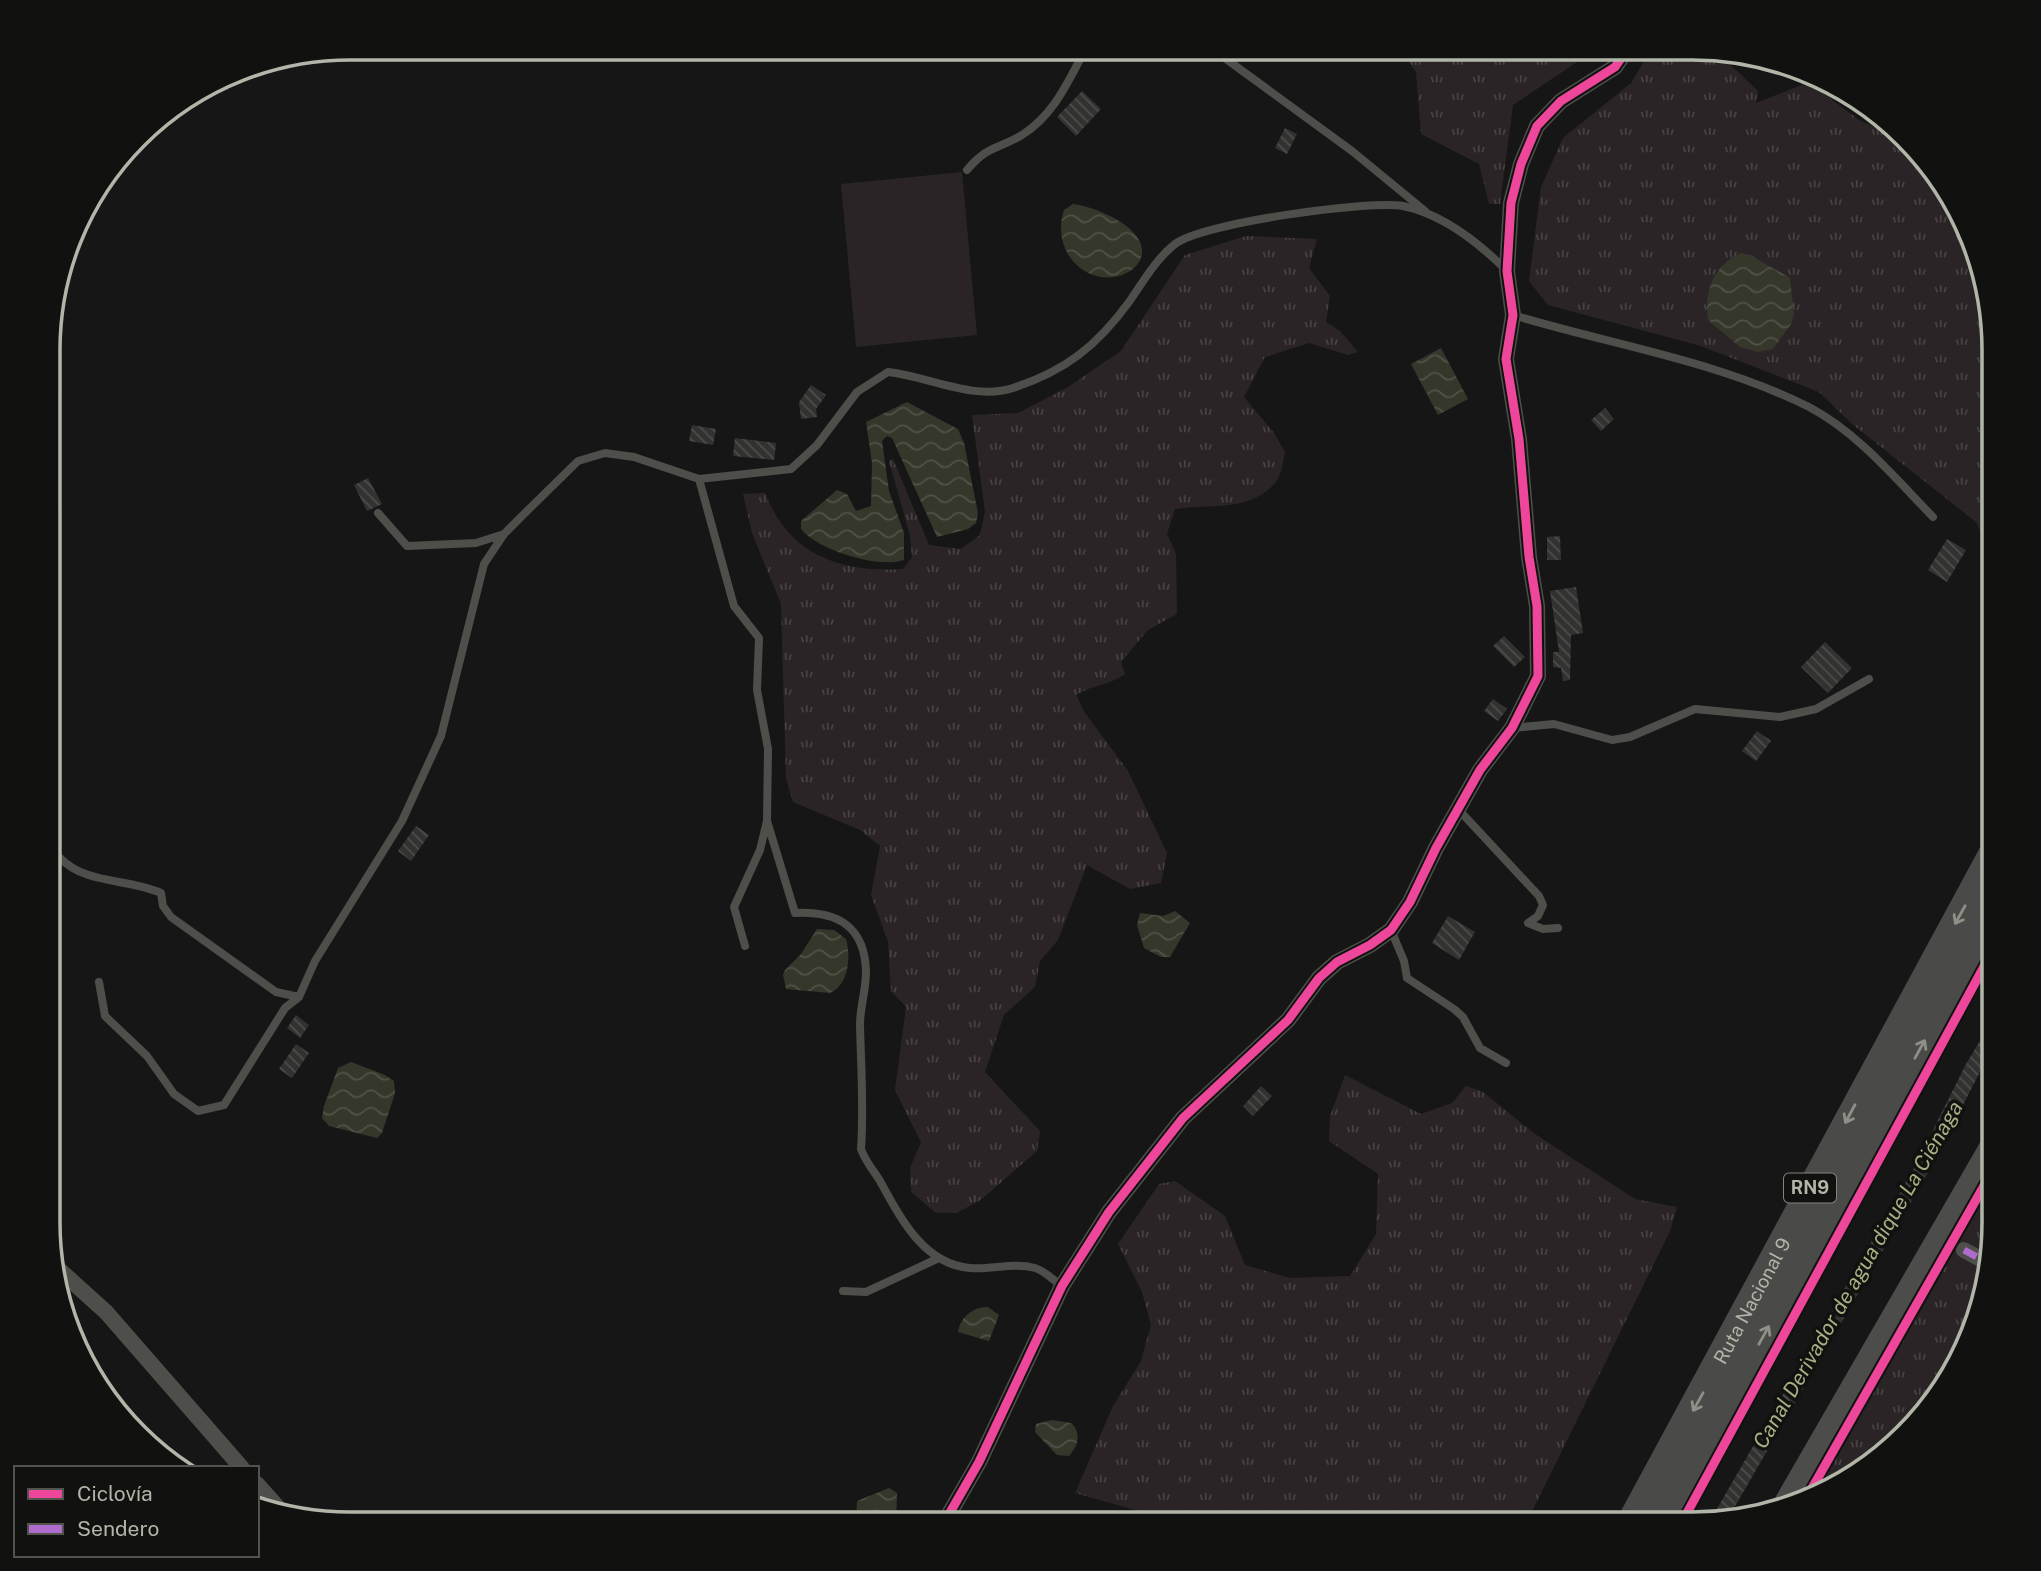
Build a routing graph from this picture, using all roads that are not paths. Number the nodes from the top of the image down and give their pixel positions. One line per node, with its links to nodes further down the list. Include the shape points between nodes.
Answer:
1 (1080, 60): 4 (lane, via 1054,108 1021,135 983,151)
2 (1227, 60): 5 (lane)
3 (1620, 60): 6 (street, via 1561,101 1537,126 1511,204)
4 (967, 170)
5 (1435, 219): 6 (lane, via 1481,244); 8 (lane, via 1404,206 1373,206 1323,210 1201,232 1176,243 1093,347 1054,372 1009,390 974,390 888,372 857,392 817,445 791,469)
6 (1507, 271): 7 (street)
7 (1513, 315): 10 (lane, via 1587,337 1660,351 1810,408 1873,457); 13 (street, via 1506,359 1519,439 1540,652 1538,676)
8 (699, 479): 11 (lane, via 634,457 606,453 578,461); 15 (lane, via 734,606 759,638 757,690 768,749)
9 (378, 513): 11 (lane, via 407,546 476,543)
10 (1933, 517)
11 (504, 534): 23 (lane, via 484,564 441,736 402,821 316,961)
12 (1869, 679): 13 (lane, via 1816,709 1780,717 1695,709 1612,740 1554,724)
13 (1512, 728): 14 (street)
14 (1458, 809): 18 (lane, via 1539,896 1543,905 1528,923); 19 (street)
15 (767, 821): 21 (lane, via 760,850 734,907); 27 (lane, via 795,913 821,912 843,920 857,937 866,970 860,1024 861,1149 866,1165 907,1229)
16 (60, 858): 23 (lane, via 82,874 140,884 161,893 171,917 276,992)
17 (1982, 875): 37 (highway, Ruta Nacional 9 / RN9, one-way to 37)
18 (1558, 928)
19 (1391, 930): 24 (lane, via 1406,978 1454,1009 1480,1048); 30 (street, via 1336,962 1288,1020 1183,1118 1109,1212)
20 (1982, 935): 38 (highway, Ruta Nacional 9 / RN9, one-way to 20)
21 (745, 946)
22 (99, 982): 23 (lane, via 106,1016 147,1056 174,1094 198,1111 224,1105 285,1008)
23 (299, 997)
24 (1506, 1063)
25 (1982, 1162): 34 (street)
26 (1964, 1250): 28 (street)
27 (939, 1258): 30 (lane, via 970,1268 1033,1267); 31 (lane, via 866,1292)
28 (1979, 1258)
29 (64, 1274): 32 (street, via 106,1312)
30 (1062, 1286): 36 (street, via 979,1462)
31 (843, 1291)
32 (240, 1466)
33 (259, 1486): 35 (street)
34 (1791, 1493)
35 (272, 1501)
36 (950, 1512)
37 (1637, 1512)
38 (1668, 1512)

